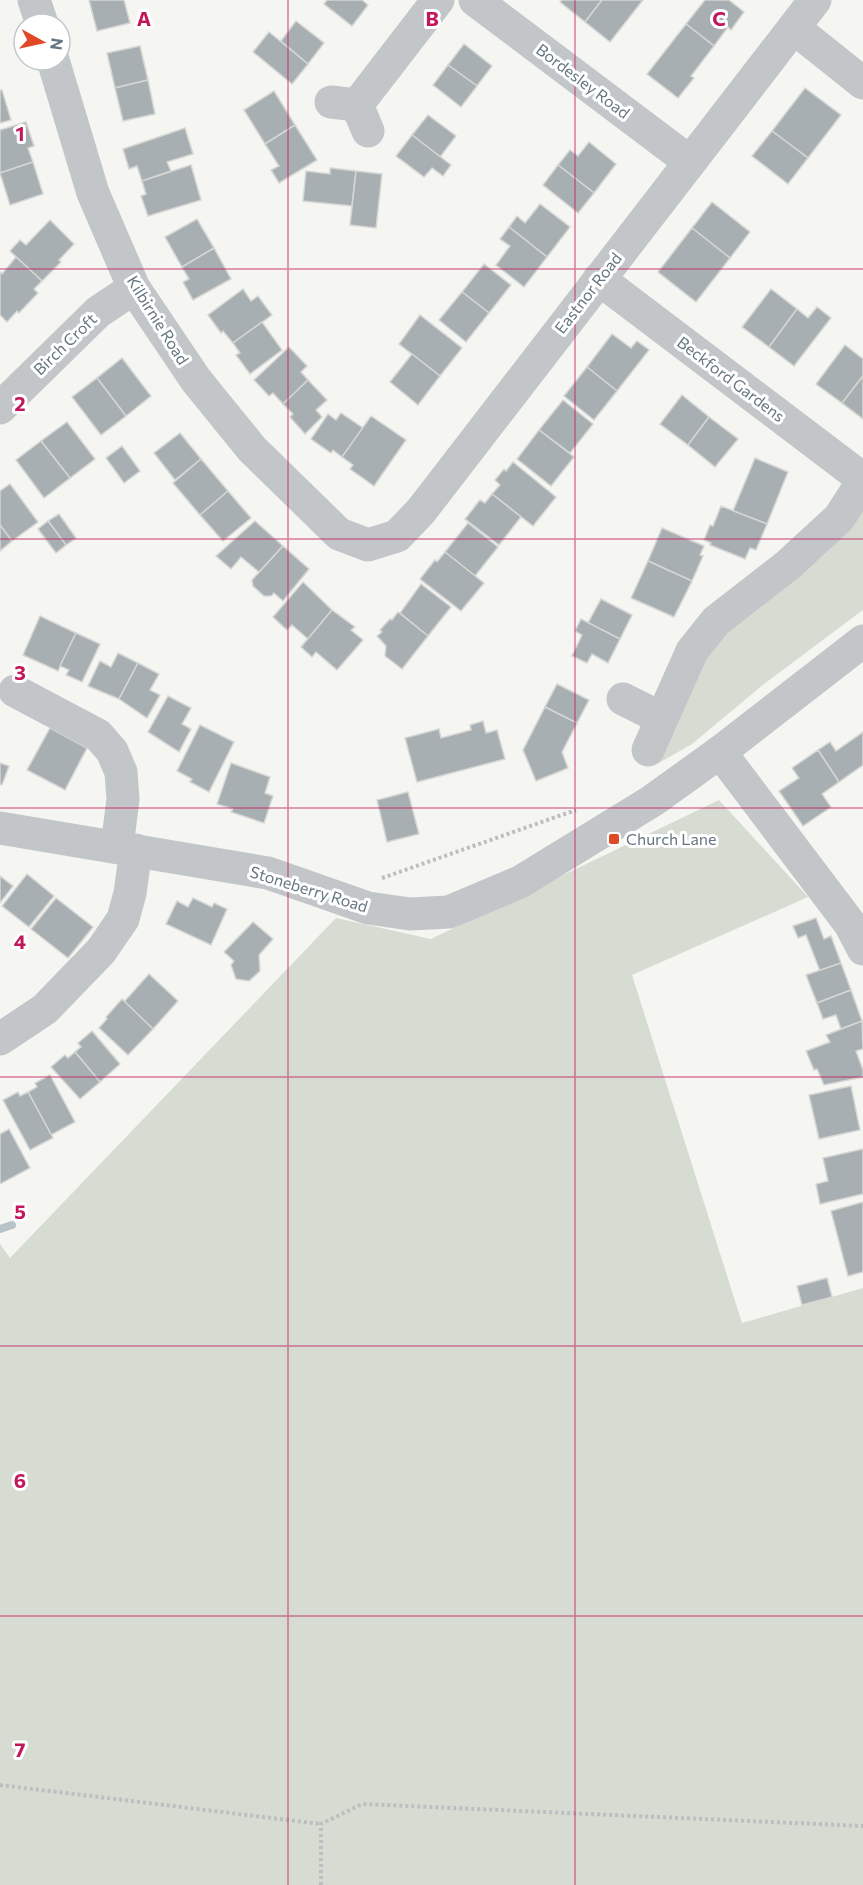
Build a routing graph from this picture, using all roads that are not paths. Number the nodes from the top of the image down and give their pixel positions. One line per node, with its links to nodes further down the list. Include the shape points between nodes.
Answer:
1 (438, 0): 7 (street)
2 (475, 0): 8 (street, Bordesley Road)
3 (815, 0): 4 (street, Eastnor Road)
4 (794, 28): 6 (street); 8 (street, Eastnor Road)
5 (57, 72): 10 (street, Kilbirnie Road, via 93,193)
6 (863, 83)
7 (352, 113)
8 (690, 162): 9 (street, Eastnor Road)
9 (599, 279): 12 (street, Beckford Gardens); 13 (street, Eastnor Road, via 421,511 397,536 368,545)
10 (134, 288): 11 (street, Birch Croft, via 98,312); 13 (street, Kilbirnie Road, via 196,380 252,449)
11 (0, 408)
12 (863, 480): 17 (street, Beckford Gardens, via 839,518 788,565 716,621 692,651)
13 (339, 534)
14 (863, 641): 19 (street)
15 (15, 690): 21 (street, via 98,735 112,751 121,772)
16 (623, 699): 17 (street)
17 (661, 718): 18 (street, Beckford Gardens)
18 (648, 750)
19 (720, 752): 21 (street, Stoneberry Road, via 652,801 520,882 449,912 410,914 368,908 268,873); 22 (street, via 850,924)
20 (0, 828): 21 (street, Stoneberry Road)
21 (127, 849): 23 (street, via 130,893 123,919 100,951 45,1009)
22 (863, 949)
23 (0, 1039)

